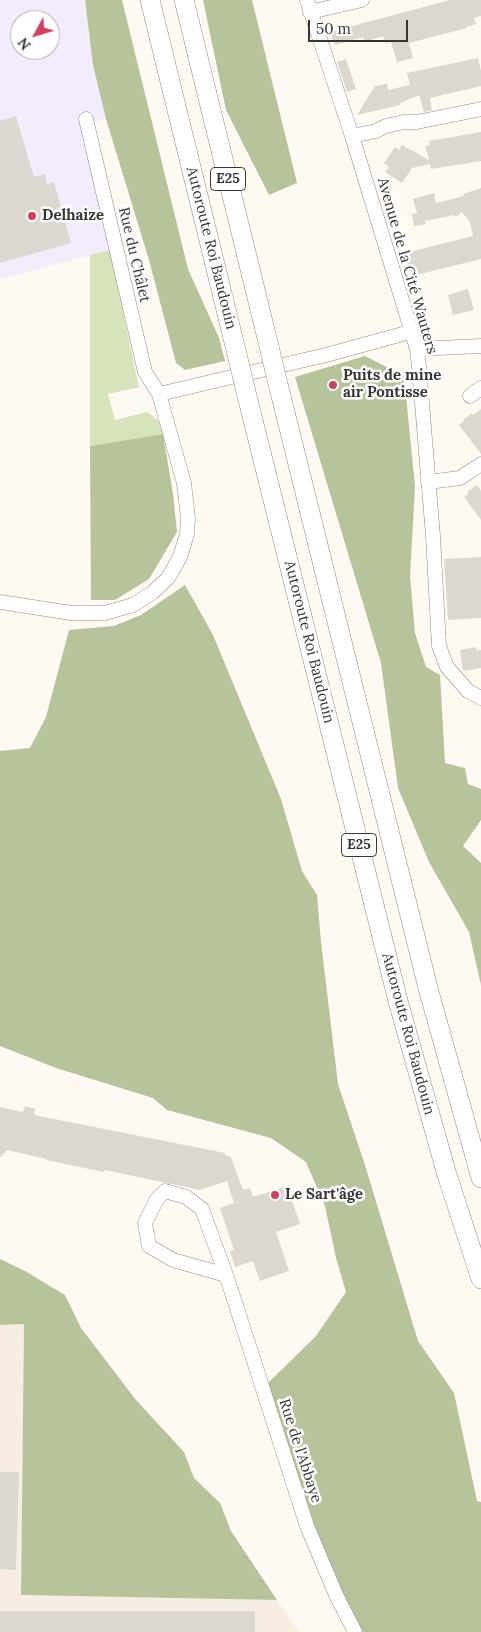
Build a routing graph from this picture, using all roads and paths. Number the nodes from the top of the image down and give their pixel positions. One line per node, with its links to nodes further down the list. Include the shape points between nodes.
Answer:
1 (150, 0): 19 (highway, Autoroute Roi Baudouin / E25, bridge, via 398,1001 447,1175)
2 (184, 0): 17 (highway, Autoroute Roi Baudouin / E25, bridge, via 428,988)
3 (362, 0): 4 (street)
4 (308, 6): 7 (street, Avenue de la Cité Wauters)
5 (481, 109): 7 (street, via 404,122)
6 (86, 119): 11 (street, Rue du Châlet, via 145,372)
7 (352, 136): 8 (street, Avenue de la Cité Wauters)
8 (410, 332): 10 (street, Avenue de la Cité Wauters); 11 (street)
9 (481, 346): 10 (street)
10 (417, 349): 13 (street, Avenue de la Cité Wauters)
11 (159, 394): 14 (street, Rue du Châlet, via 184,483 188,518 180,557 168,578 133,605 105,613 71,613)
12 (481, 464): 13 (street, via 460,478)
13 (428, 482): 15 (street, Avenue de la Cité Wauters, via 439,646 448,667)
14 (0, 602)
15 (474, 689): 16 (street)
16 (481, 698)
17 (481, 1178)
18 (226, 1275): 18 (street, Rue de l'Abbaye, via 173,1260 150,1246 145,1223 157,1199 165,1191 186,1197 202,1209); 20 (street, Rue de l'Abbaye, via 307,1526)
19 (481, 1279)
20 (355, 1632)

